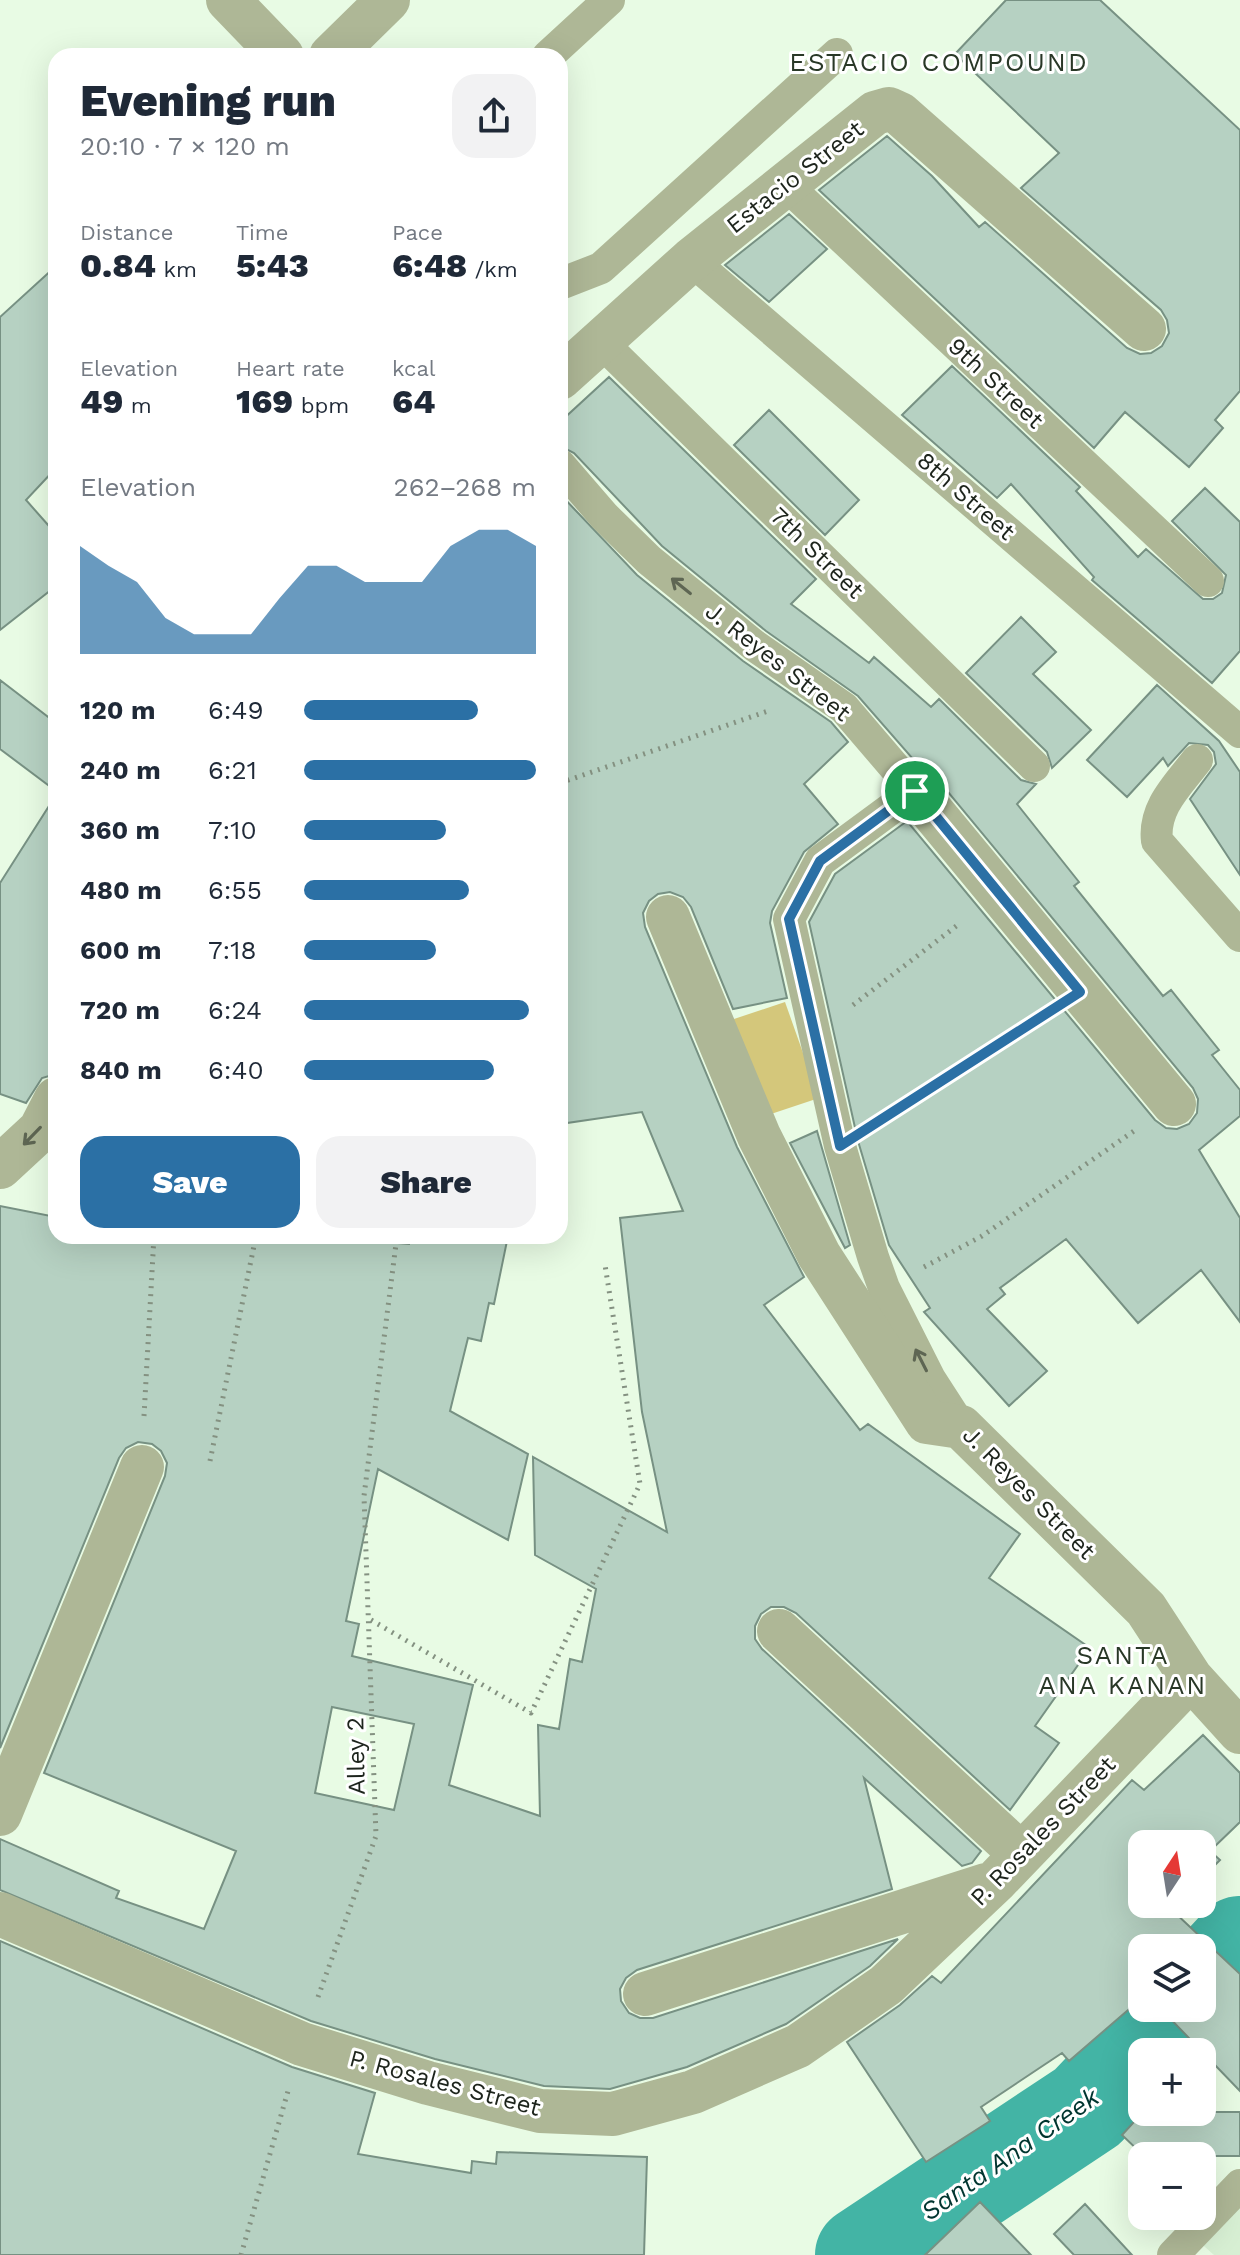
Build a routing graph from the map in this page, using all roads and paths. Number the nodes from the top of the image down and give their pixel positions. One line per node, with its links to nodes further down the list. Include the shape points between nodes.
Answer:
1 (228, 0): 4 (street)
2 (388, 0): 5 (street)
3 (609, 0): 6 (lane)
4 (274, 48)
5 (339, 48)
6 (557, 48)
7 (837, 54): 10 (lane, via 601,268)
8 (785, 184): 9 (street, Estacio Street); 11 (street, Estacio Street, via 875,113 889,109); 15 (lane, 9th Street)
9 (691, 260): 12 (street, Estacio Street); 17 (lane, 8th Street)
10 (568, 281)
11 (1144, 329)
12 (600, 341): 13 (street, Estacio Street); 19 (lane, 7th Street)
13 (568, 371)
14 (568, 474): 16 (lane, J. Reyes Street, one-way to 14, via 649,560)
15 (1208, 581)
16 (821, 692): 20 (path); 21 (lane, J. Reyes Street, via 844,708)
17 (1240, 732)
18 (1197, 760): 24 (lane, via 1164,802 1155,822 1157,841)
19 (1034, 766)
20 (568, 780)
21 (915, 791): 22 (street); 26 (lane, J. Reyes Street, via 820,861 789,919)
22 (999, 893): 25 (street); 26 (path)
23 (668, 917): 37 (street, via 759,1136 819,1255 927,1422)
24 (1240, 936)
25 (1080, 992): 27 (street); 29 (path)
26 (814, 1035): 29 (lane, J. Reyes Street)
27 (1174, 1104): 35 (path, via 982,1236)
28 (48, 1114): 30 (street, one-way to 30, via 40,1130)
29 (840, 1146): 35 (lane, J. Reyes Street)
30 (0, 1167)
31 (154, 1244): 36 (path)
32 (254, 1244): 38 (path)
33 (396, 1244): 40 (path, Alley 2, via 364,1496)
34 (605, 1265): 40 (path, via 640,1484 531,1713)
35 (884, 1288): 37 (lane, J. Reyes Street, one-way to 35)
36 (144, 1422)
37 (961, 1427): 42 (street, J. Reyes Street, via 1146,1609)
38 (210, 1461)
39 (142, 1467): 44 (street)
40 (371, 1620): 48 (path, Alley 2, via 376,1836)
41 (779, 1631): 45 (street)
42 (1191, 1678): 43 (street, J. Reyes Street); 45 (street, P. Rosales Street)
43 (1240, 1732)
44 (0, 1814)
45 (1009, 1868): 47 (street); 48 (street, P. Rosales Street, via 886,1985 798,2046 693,2092 613,2114 540,2111)
46 (0, 1914): 48 (street, P. Rosales Street)
47 (645, 1994)
48 (302, 2044): 50 (path, Alley 2)
49 (1240, 2185): 51 (lane)
50 (241, 2255)
51 (1173, 2255)

